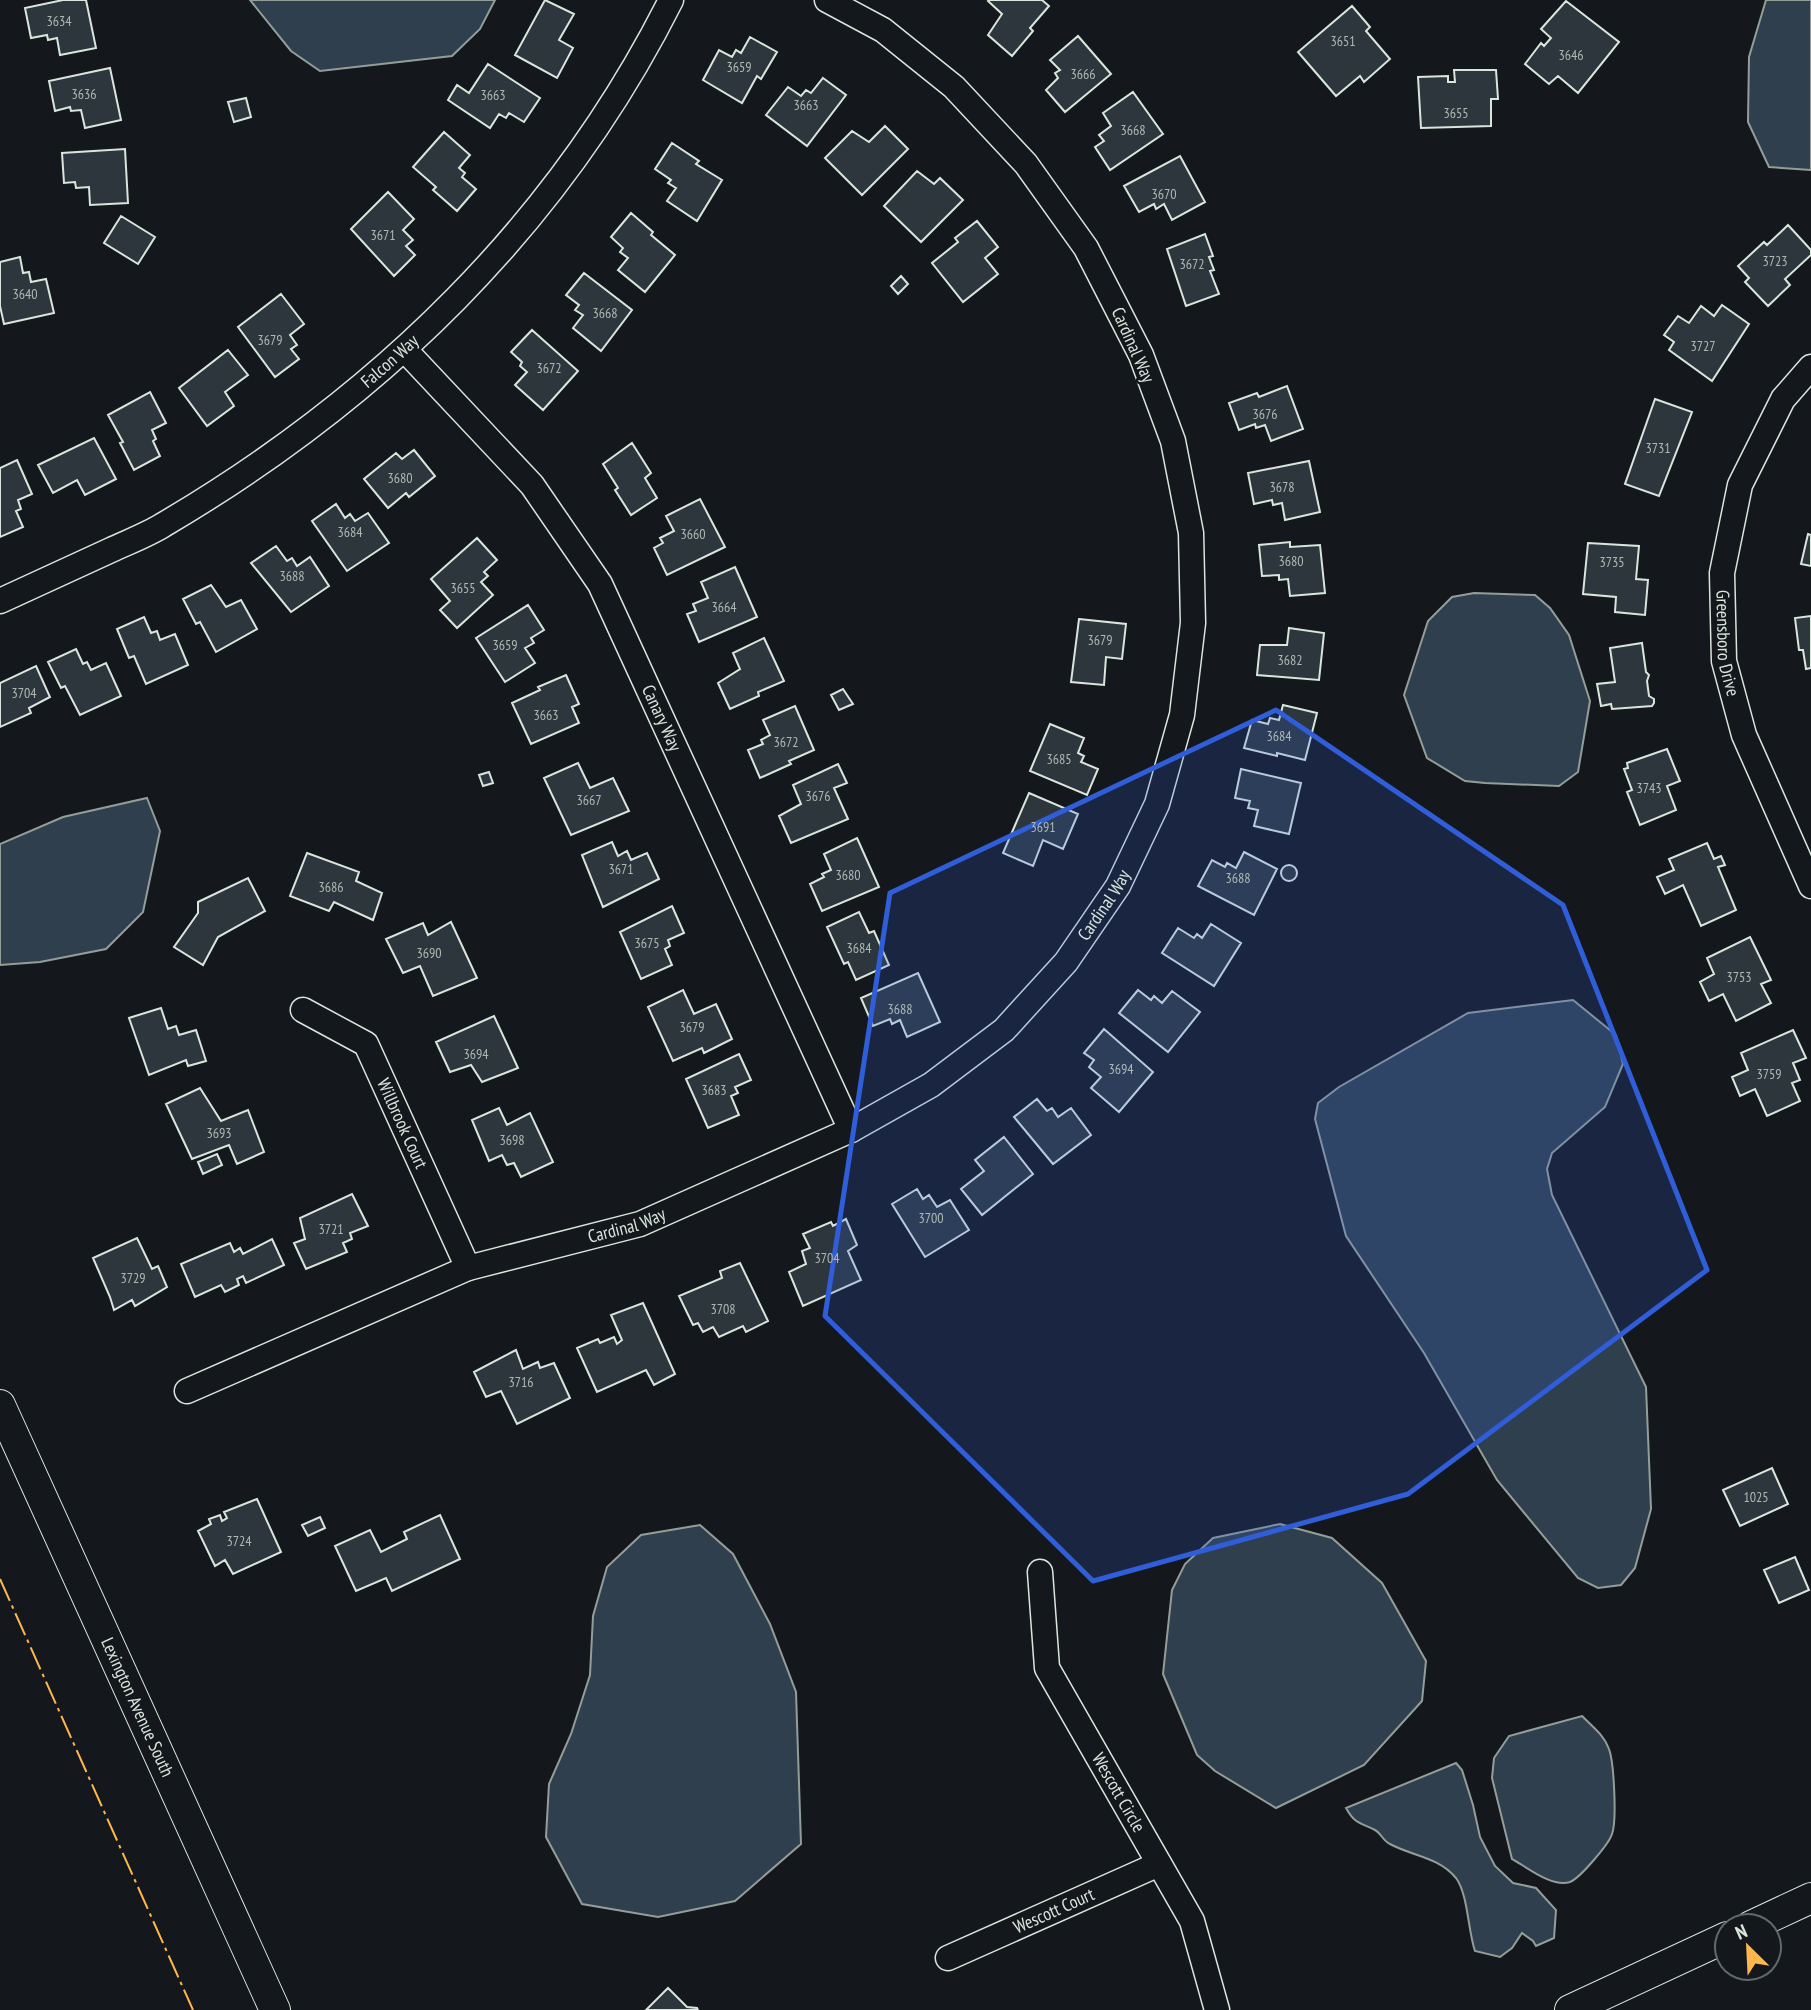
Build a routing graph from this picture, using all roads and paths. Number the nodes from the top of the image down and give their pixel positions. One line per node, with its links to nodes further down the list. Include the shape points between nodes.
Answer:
1 (671, 0): 3 (street, Falcon Way, via 647,49 577,158 496,258)
2 (827, 0): 9 (street, Cardinal Way, via 883,30 954,87 1026,164 1086,248 1141,355 1172,441 1191,533 1193,623 1182,715 1157,804 1118,886 1066,962 1004,1030 931,1085)
3 (405, 350): 5 (street, Falcon Way, via 288,445 161,527); 9 (street, Canary Way, via 532,485 600,584)
4 (1811, 366): 6 (street, Greensboro Drive, via 1783,399 1740,485 1722,573 1724,661 1744,735)
5 (0, 601)
6 (1805, 859): 7 (street, Greensboro Drive)
7 (1811, 886)
8 (303, 1010): 10 (street, Willbrook Court, via 366,1044)
9 (851, 1130): 10 (street, Cardinal Way, via 640,1224)
10 (468, 1268): 11 (street, Cardinal Way)
11 (187, 1391)
12 (0, 1405): 19 (street, Lexington Avenue South)
13 (1040, 1572): 14 (street, Wescott Circle, via 1047,1668)
14 (1158, 1864): 18 (street, Wescott Court); 20 (street, Wescott Circle, via 1192,1921)
15 (1811, 1898): 16 (street)
16 (1781, 1912)
17 (1713, 1944): 21 (street)
18 (947, 1958)
19 (275, 2010)
20 (1217, 2010)
21 (1570, 2010)

